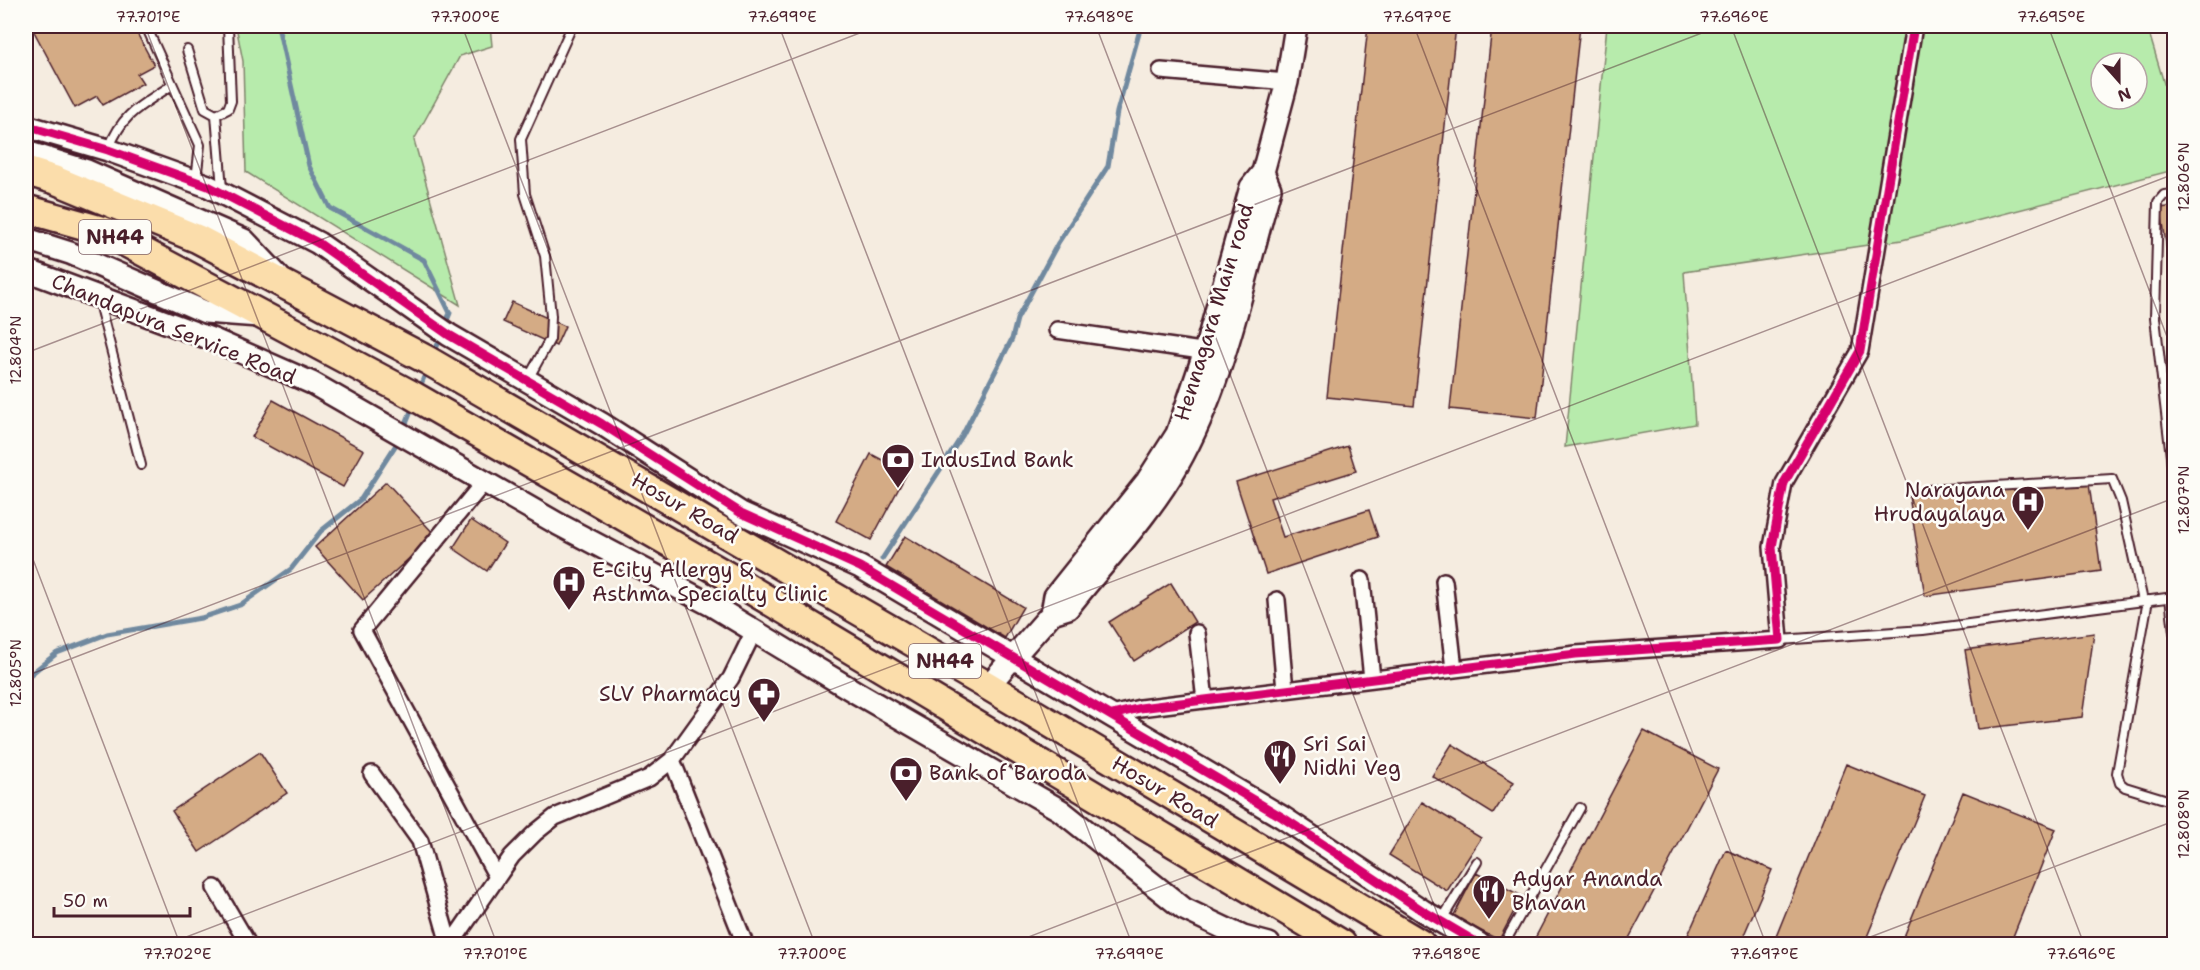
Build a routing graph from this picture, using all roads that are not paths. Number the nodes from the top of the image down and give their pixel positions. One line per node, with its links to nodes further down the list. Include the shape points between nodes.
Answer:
1 (146, 26): 9 (lane)
2 (228, 26): 10 (lane, via 231,101 228,109)
3 (572, 26): 26 (lane, via 521,139 525,194 544,256 551,316 550,339)
4 (1296, 26): 8 (street, Hennagara Main road)
5 (1914, 26): 39 (street, via 1860,351 1784,483 1772,547)
6 (187, 50): 10 (lane, via 205,109)
7 (1161, 71): 8 (street)
8 (1287, 82): 25 (street, Hennagara Main road, via 1263,172 1251,187)
9 (172, 85): 12 (lane, via 126,116); 15 (lane, via 200,145)
10 (216, 115): 16 (lane)
11 (26, 126): 12 (street)
12 (108, 150): 15 (street)
13 (26, 152): 21 (street, via 87,171 244,240)
14 (26, 171): 21 (highway, NH44, via 198,239)
15 (196, 182): 16 (street)
16 (222, 193): 26 (street, via 318,243 465,344)
17 (2175, 194): 29 (lane, via 2164,195 2158,202 2154,305)
18 (26, 209): 23 (highway, NH44, via 104,231)
19 (26, 239): 23 (street, via 70,253 205,312)
20 (26, 270): 22 (street, Chandapura Service Road)
21 (284, 282): 43 (highway, Hosur Road / NH44, via 427,360)
22 (98, 297): 27 (lane); 28 (street, Chandapura Service Road, via 214,340 290,374)
23 (268, 317): 59 (highway, Hosur Road / NH44, via 738,582)
24 (1057, 330): 25 (street)
25 (1214, 353): 40 (street, Hennagara Main road, via 1169,449 1055,596 1052,613)
26 (527, 380): 40 (street, via 741,513 860,567)
27 (141, 465)
28 (485, 481): 36 (street); 52 (street, via 362,630)
29 (2175, 483)
30 (1928, 489): 35 (lane, via 2112,479)
31 (1362, 580): 42 (street)
32 (1444, 581): 41 (street)
33 (2172, 597): 35 (lane); 37 (lane)
34 (1277, 600): 44 (street)
35 (2145, 601): 39 (lane, via 1923,630); 49 (lane, via 2117,773 2125,787)
36 (754, 631): 47 (street, via 731,678); 58 (street, via 1060,810 1184,909 1229,935)
37 (2175, 632)
38 (1197, 633): 45 (street)
39 (1780, 640): 41 (street, via 1576,654)
40 (1011, 657): 43 (street, Hennagara Main road); 46 (street)
41 (1454, 669): 42 (street)
42 (1372, 679): 44 (street)
43 (988, 686): 60 (highway, Hosur Road / NH44)
44 (1286, 690): 45 (street)
45 (1205, 700): 46 (street)
46 (1112, 715): 54 (street, via 1282,817)
47 (672, 760): 52 (street, via 649,778 555,817 512,856); 57 (street)
48 (372, 774): 56 (street, via 420,841)
49 (2175, 802)
50 (1580, 808): 62 (lane)
51 (1477, 862): 54 (lane)
52 (497, 877): 56 (street)
53 (215, 888): 55 (street)
54 (1440, 922): 61 (street)
55 (248, 945)
56 (450, 945)
57 (745, 945)
58 (1269, 945)
59 (1342, 945)
60 (1421, 945)
61 (1479, 945)
62 (1504, 945)

